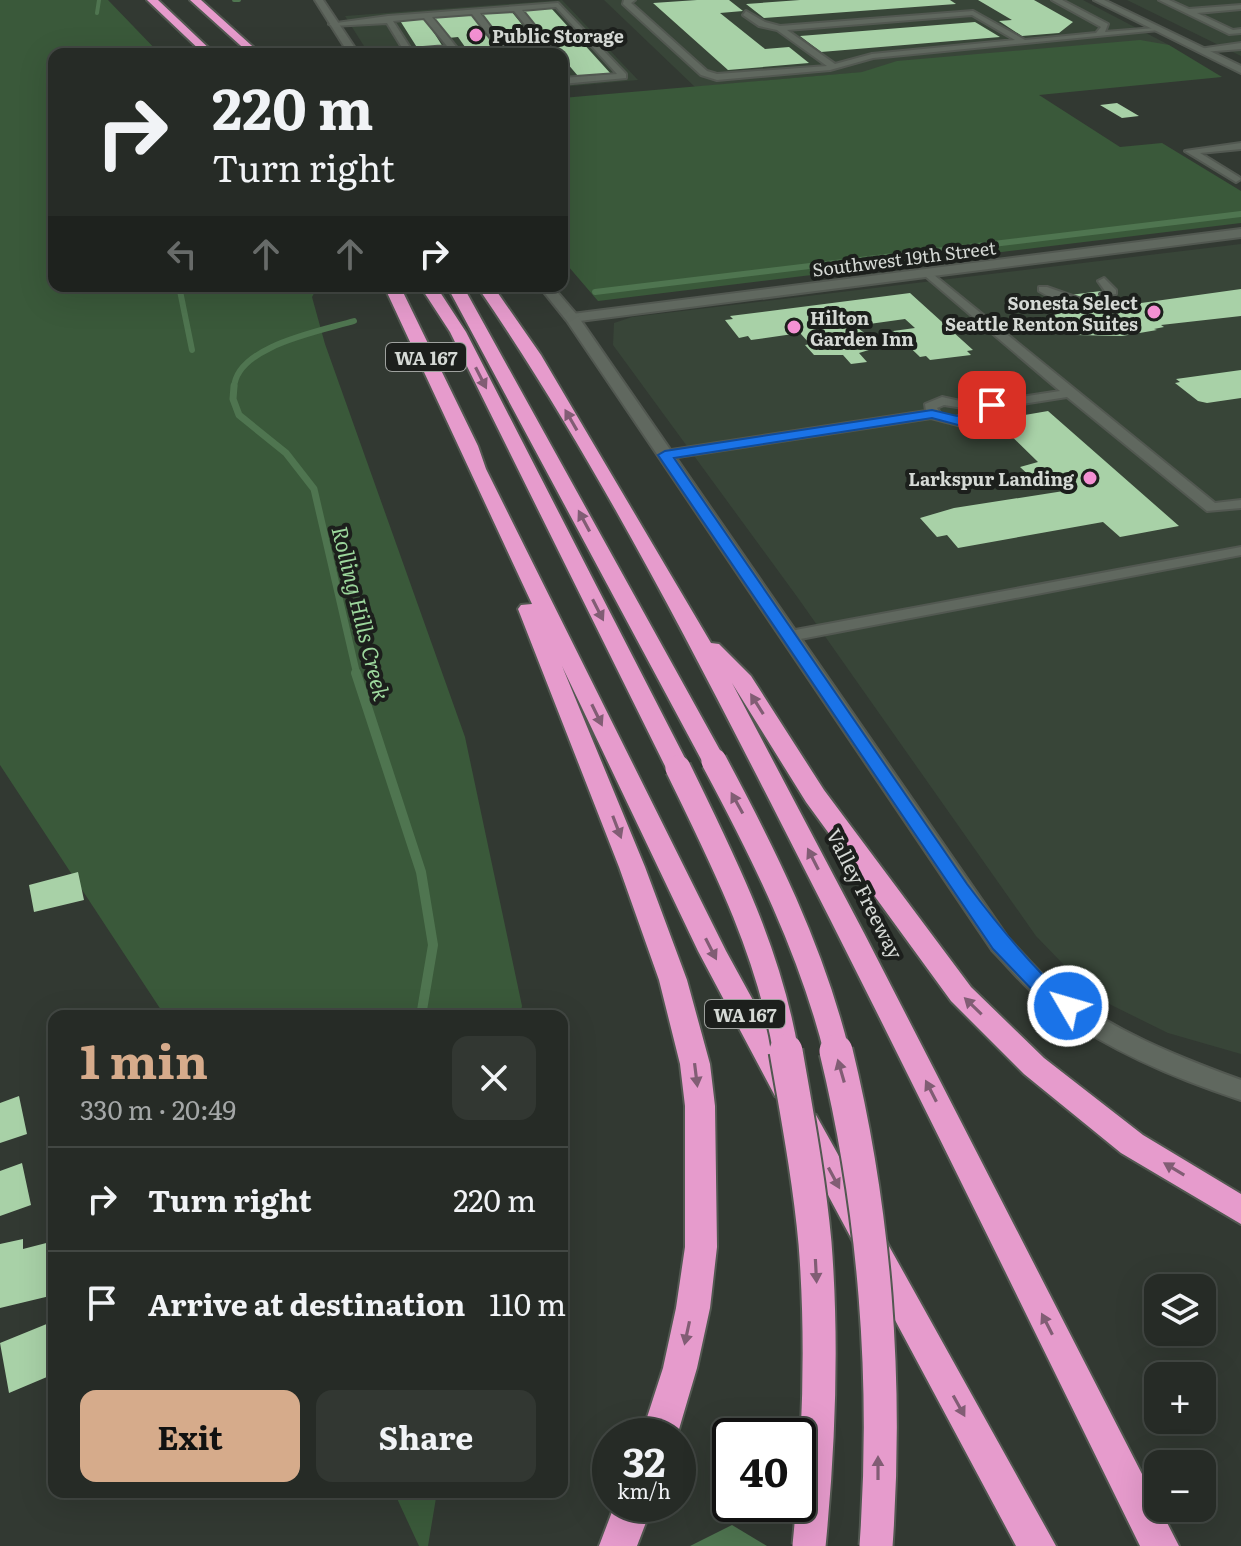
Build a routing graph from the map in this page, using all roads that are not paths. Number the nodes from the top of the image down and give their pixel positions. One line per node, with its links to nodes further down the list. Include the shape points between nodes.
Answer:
1 (152, 0): 23 (highway)
2 (195, 0): 24 (highway)
3 (319, 0): 16 (street)
4 (631, 0): 31 (lane, via 626,2 708,76)
5 (1056, 0): 20 (lane, via 1105,26)
6 (1098, 0): 18 (street)
7 (1118, 0): 30 (street, via 1199,40)
8 (1163, 0): 12 (lane)
9 (1241, 7): 12 (lane)
10 (516, 8): 11 (lane); 29 (lane); 35 (lane, via 558,5 623,76)
11 (474, 11): 14 (lane); 28 (lane)
12 (1188, 12): 19 (lane)
13 (746, 13): 17 (lane)
14 (426, 15): 15 (lane); 27 (lane)
15 (390, 20): 16 (lane); 26 (lane)
16 (333, 24): 25 (street)
17 (780, 28): 21 (lane, via 973,13); 31 (lane)
18 (1155, 30): 20 (lane); 30 (street)
19 (1241, 31)
20 (1099, 35): 21 (lane)
21 (1025, 43): 31 (lane, via 872,56)
22 (1241, 46): 30 (street)
23 (204, 48)
24 (249, 48)
25 (350, 48)
26 (407, 48)
27 (452, 48)
28 (502, 48)
29 (548, 48)
30 (1203, 49): 32 (street)
31 (834, 67)
32 (1241, 70)
33 (568, 73): 35 (lane)
34 (568, 80): 35 (lane)
35 (574, 80)
36 (1241, 146): 37 (lane, via 1190,151)
37 (1236, 179)
38 (1241, 233): 39 (street, Southwest 19th Street)
39 (929, 274): 49 (street, Southwest 19th Street); 50 (lane)
40 (1104, 281): 47 (lane, via 1112,292)
41 (1043, 289): 48 (lane)
42 (395, 292): 52 (highway, WA 167)
43 (432, 292): 62 (highway, one-way to 62, bridge, via 458,332 678,768 735,885 771,982 813,1209 820,1362)
44 (458, 292): 63 (highway, one-way to 44, bridge, via 879,1364 867,1208 847,1089 815,981 775,879 714,761)
45 (489, 292): 55 (highway, Valley Freeway, one-way to 45, via 533,355)
46 (550, 292): 49 (street)
47 (1106, 294)
48 (1075, 299)
49 (572, 318): 51 (street)
50 (1070, 393): 51 (lane, via 972,408 942,401 930,407 932,414); 53 (lane, via 1212,508)
51 (665, 455): 56 (street)
52 (477, 469): 59 (highway, one-way to 59, via 481,501 605,794 688,1028 700,1106 701,1247 693,1308); 64 (highway, WA 167, one-way to 64, via 712,951)
53 (1241, 504)
54 (1241, 551): 56 (lane)
55 (695, 633): 58 (highway, one-way to 55, via 1132,1144 1034,1066 961,994 815,796 743,681); 65 (highway, Valley Freeway, one-way to 55)
56 (790, 636): 57 (street, via 960,889 1000,944 1047,992 1110,1034)
57 (1241, 1090)
58 (1241, 1210)
59 (665, 1418)
60 (627, 1522): 61 (highway)
61 (618, 1546)
62 (809, 1546)
63 (876, 1546)
64 (1037, 1546)
65 (1160, 1546)

